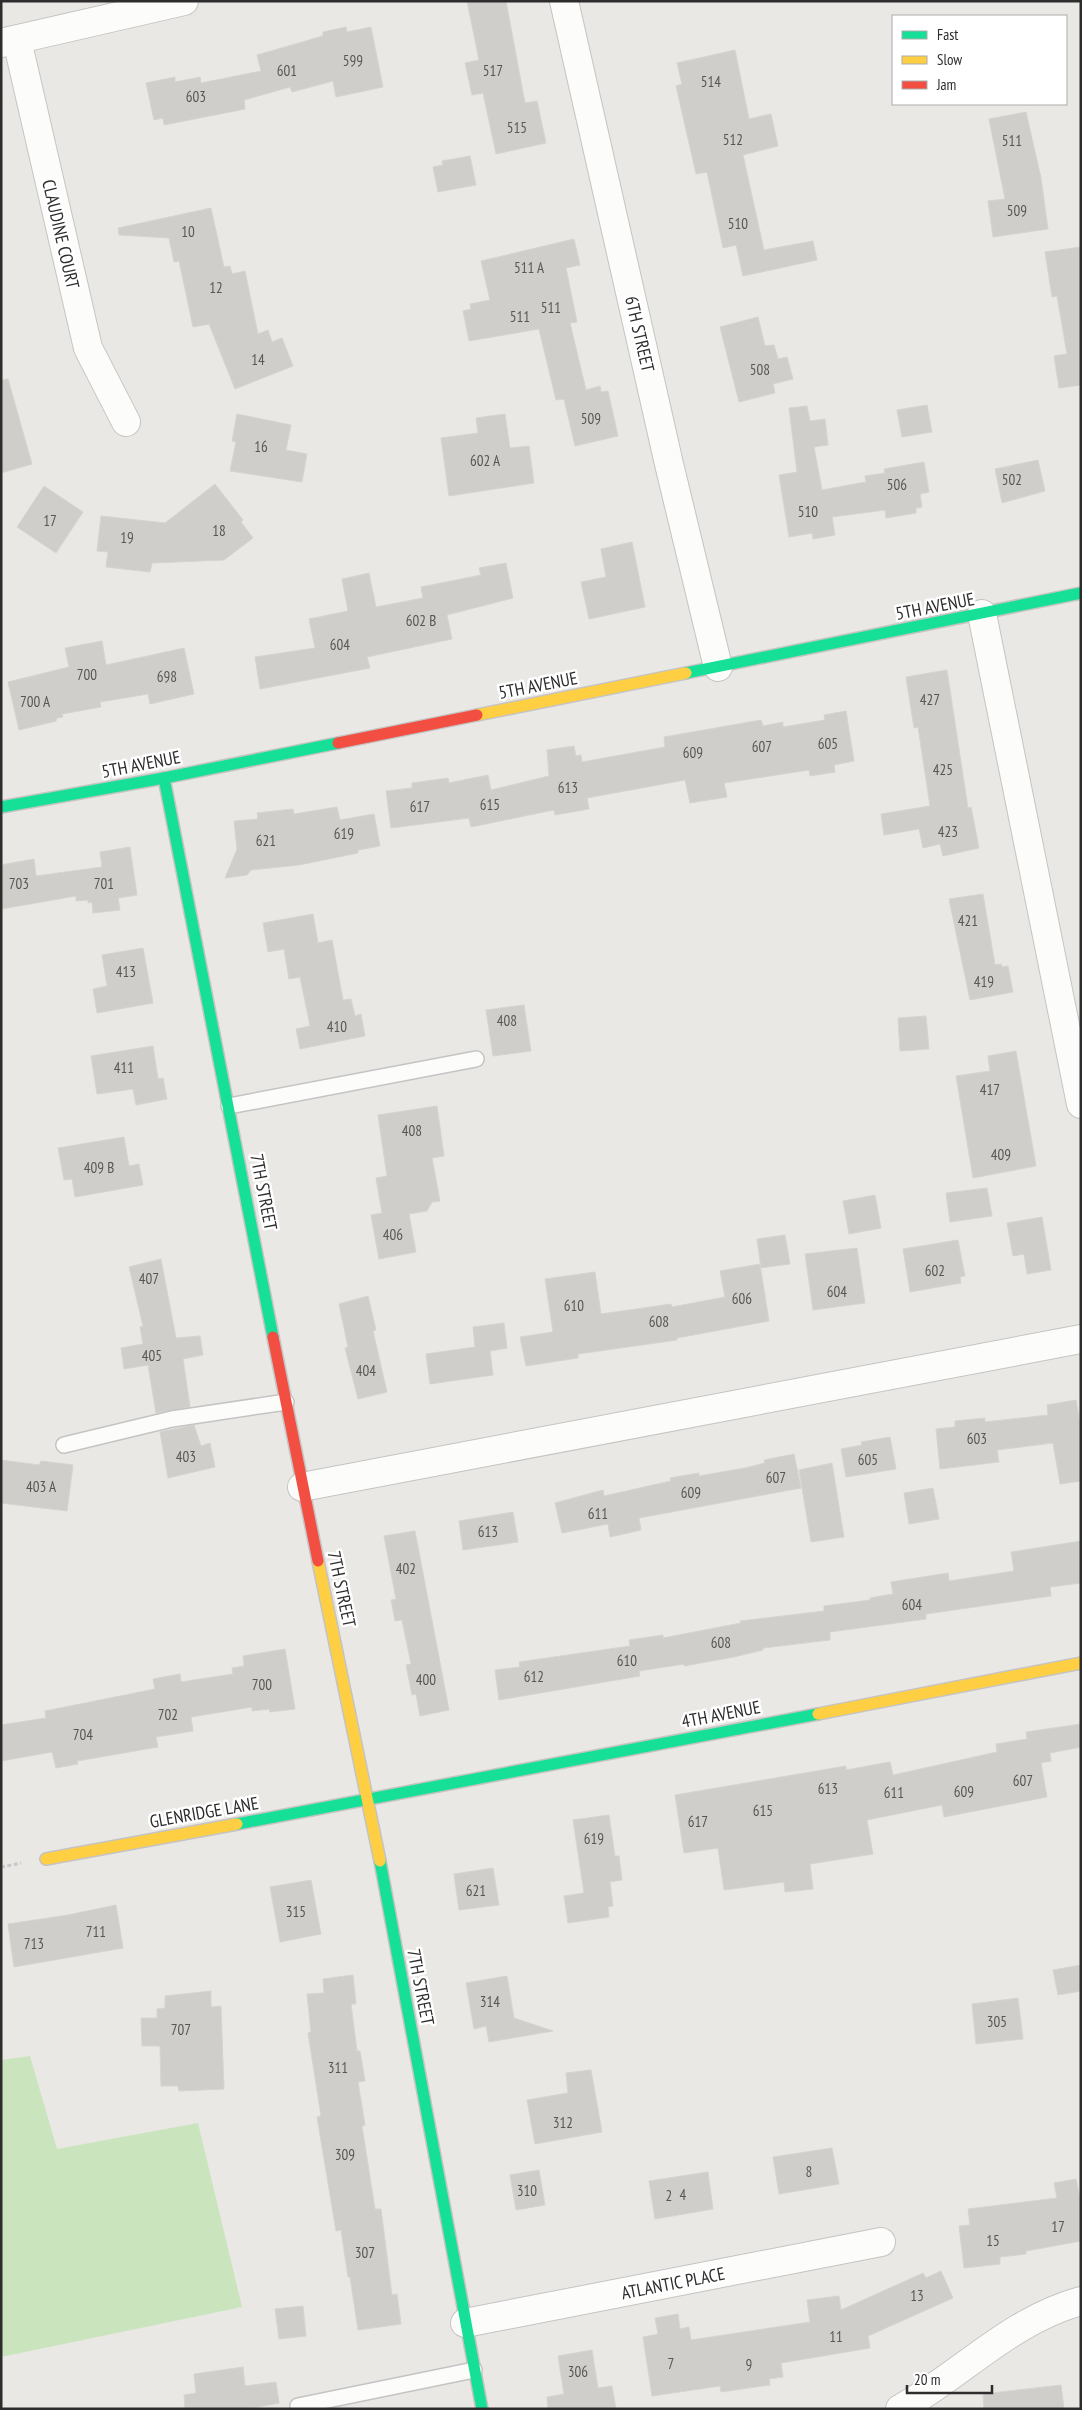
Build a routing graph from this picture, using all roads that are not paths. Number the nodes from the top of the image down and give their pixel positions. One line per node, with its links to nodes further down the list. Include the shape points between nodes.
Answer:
1 (184, 1): 3 (street)
2 (564, 1): 7 (street, 6TH STREET)
3 (9, 42): 4 (street, CLAUDINE COURT, via 88,348)
4 (126, 422)
5 (1081, 594): 6 (street, 5TH AVENUE)
6 (982, 614): 7 (street, 5TH AVENUE); 11 (street)
7 (718, 666): 8 (street, 5TH AVENUE)
8 (164, 778): 9 (street, 5TH AVENUE); 12 (street, 7TH STREET)
9 (1, 807)
10 (476, 1059): 12 (lane)
11 (1081, 1104)
12 (229, 1106): 14 (street, 7TH STREET)
13 (1081, 1339): 16 (street)
14 (286, 1402): 15 (lane, via 172,1420); 16 (street, 7TH STREET)
15 (64, 1445)
16 (302, 1487): 18 (street, 7TH STREET)
17 (1081, 1663): 18 (street, 4TH AVENUE)
18 (368, 1800): 19 (street, GLENRIDGE LANE); 22 (street, 7TH STREET)
19 (46, 1859)
20 (881, 2242): 22 (street, ATLANTIC PLACE)
21 (1081, 2301): 26 (street, via 1058,2307 1017,2328)
22 (466, 2323): 23 (street, 7TH STREET)
23 (474, 2370): 24 (lane); 25 (street, 7TH STREET)
24 (298, 2406)
25 (482, 2409)
26 (900, 2409)

